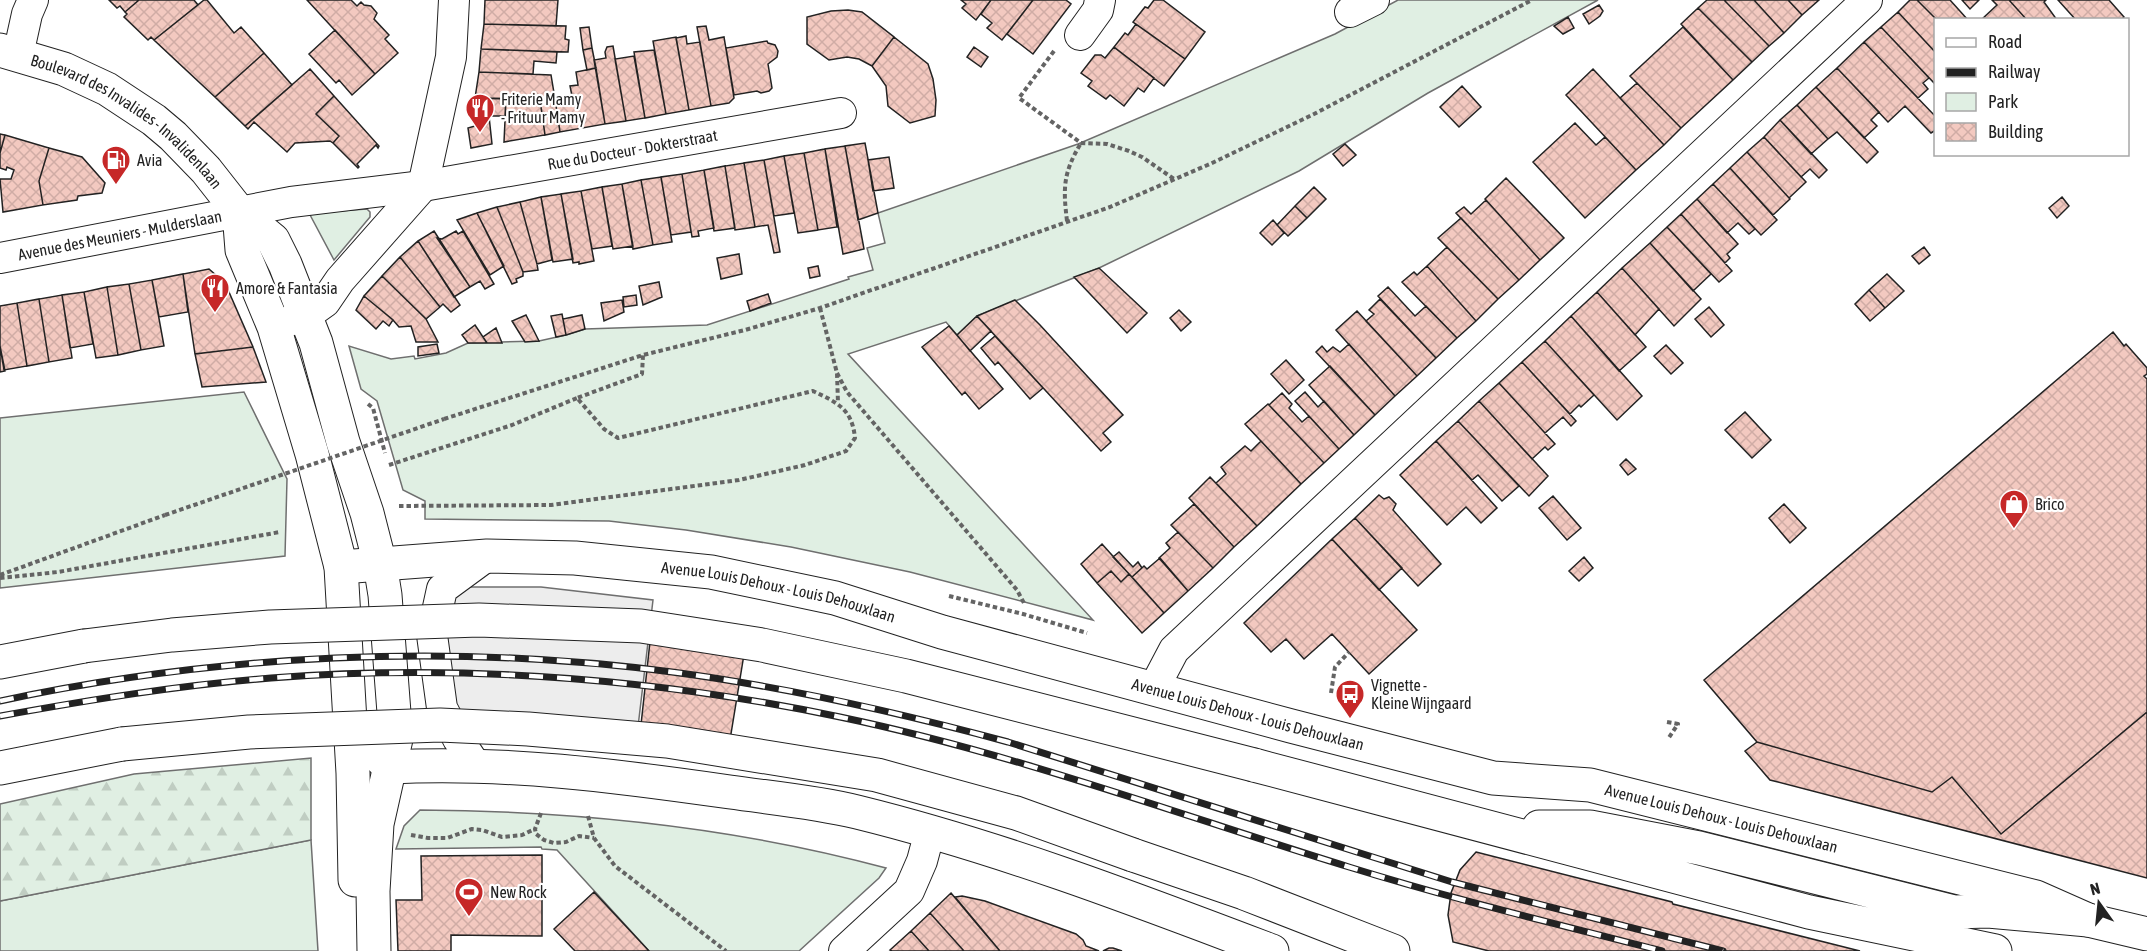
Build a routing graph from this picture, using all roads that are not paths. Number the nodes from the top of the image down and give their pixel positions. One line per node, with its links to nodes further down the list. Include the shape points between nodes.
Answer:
1 (33, 0): 6 (street)
2 (454, 0): 8 (street, via 451,57)
3 (1100, 0): 5 (street, via 1098,10)
4 (1867, 0): 17 (street, via 1174,650)
5 (1080, 35)
6 (9, 52): 9 (main road, Boulevard des Invalides - Invalidenlaan, via 64,69 107,89 154,120 206,170)
7 (842, 113): 8 (street, Rue du Docteur - Dokterstraat)
8 (423, 186): 9 (street, Rue du Docteur - Dokterstraat); 11 (street)
9 (239, 212): 10 (street, Avenue des Meuniers - Mulderslaan); 11 (main road, Boulevard des Invalides - Invalidenlaan, via 273,240); 12 (main road, via 242,250)
10 (0, 258)
11 (315, 309): 12 (street); 14 (main road, Boulevard des Invalides - Invalidenlaan, via 316,343)
12 (274, 327): 15 (main road)
13 (487, 556): 14 (main road, Avenue Louis Dehoux - Louis Dehouxlaan); 17 (main road, Avenue Louis Dehoux - Louis Dehouxlaan, via 575,558 711,572 835,598 942,632); 19 (street, via 442,589 432,635 442,708)
14 (380, 564): 15 (main road, Avenue Louis Dehoux - Louis Dehouxlaan); 20 (main road, Boulevard des Invalides - Invalidenlaan, via 396,739)
15 (341, 567): 18 (main road)
16 (0, 662): 22 (main road, bridge, via 84,646 259,628 479,620 640,627 762,645 906,676)
17 (1154, 688): 24 (main road, Avenue Louis Dehoux - Louis Dehouxlaan, via 1493,778 1590,785 2036,897)
18 (350, 730): 20 (main road); 26 (main road)
19 (476, 765): 20 (main road); 23 (main road, via 635,778 854,811)
20 (390, 767): 27 (main road, Boulevard des Invalides - Invalidenlaan, via 377,824)
21 (0, 768): 30 (main road, bridge, via 122,744 249,732 440,726 667,741 877,776 1016,813 1244,893)
22 (1494, 827): 24 (main road, via 1590,827 1699,848 1954,912 1988,911); 31 (main road, via 1809,912)
23 (930, 831): 28 (street, via 909,891); 29 (main road, via 1087,881)
24 (2088, 920): 25 (main road, Avenue Louis Dehoux - Louis Dehouxlaan)
25 (2147, 934)
26 (358, 951)
27 (374, 951)
28 (844, 951)
29 (1272, 951)
30 (1393, 951)
31 (1995, 951)

